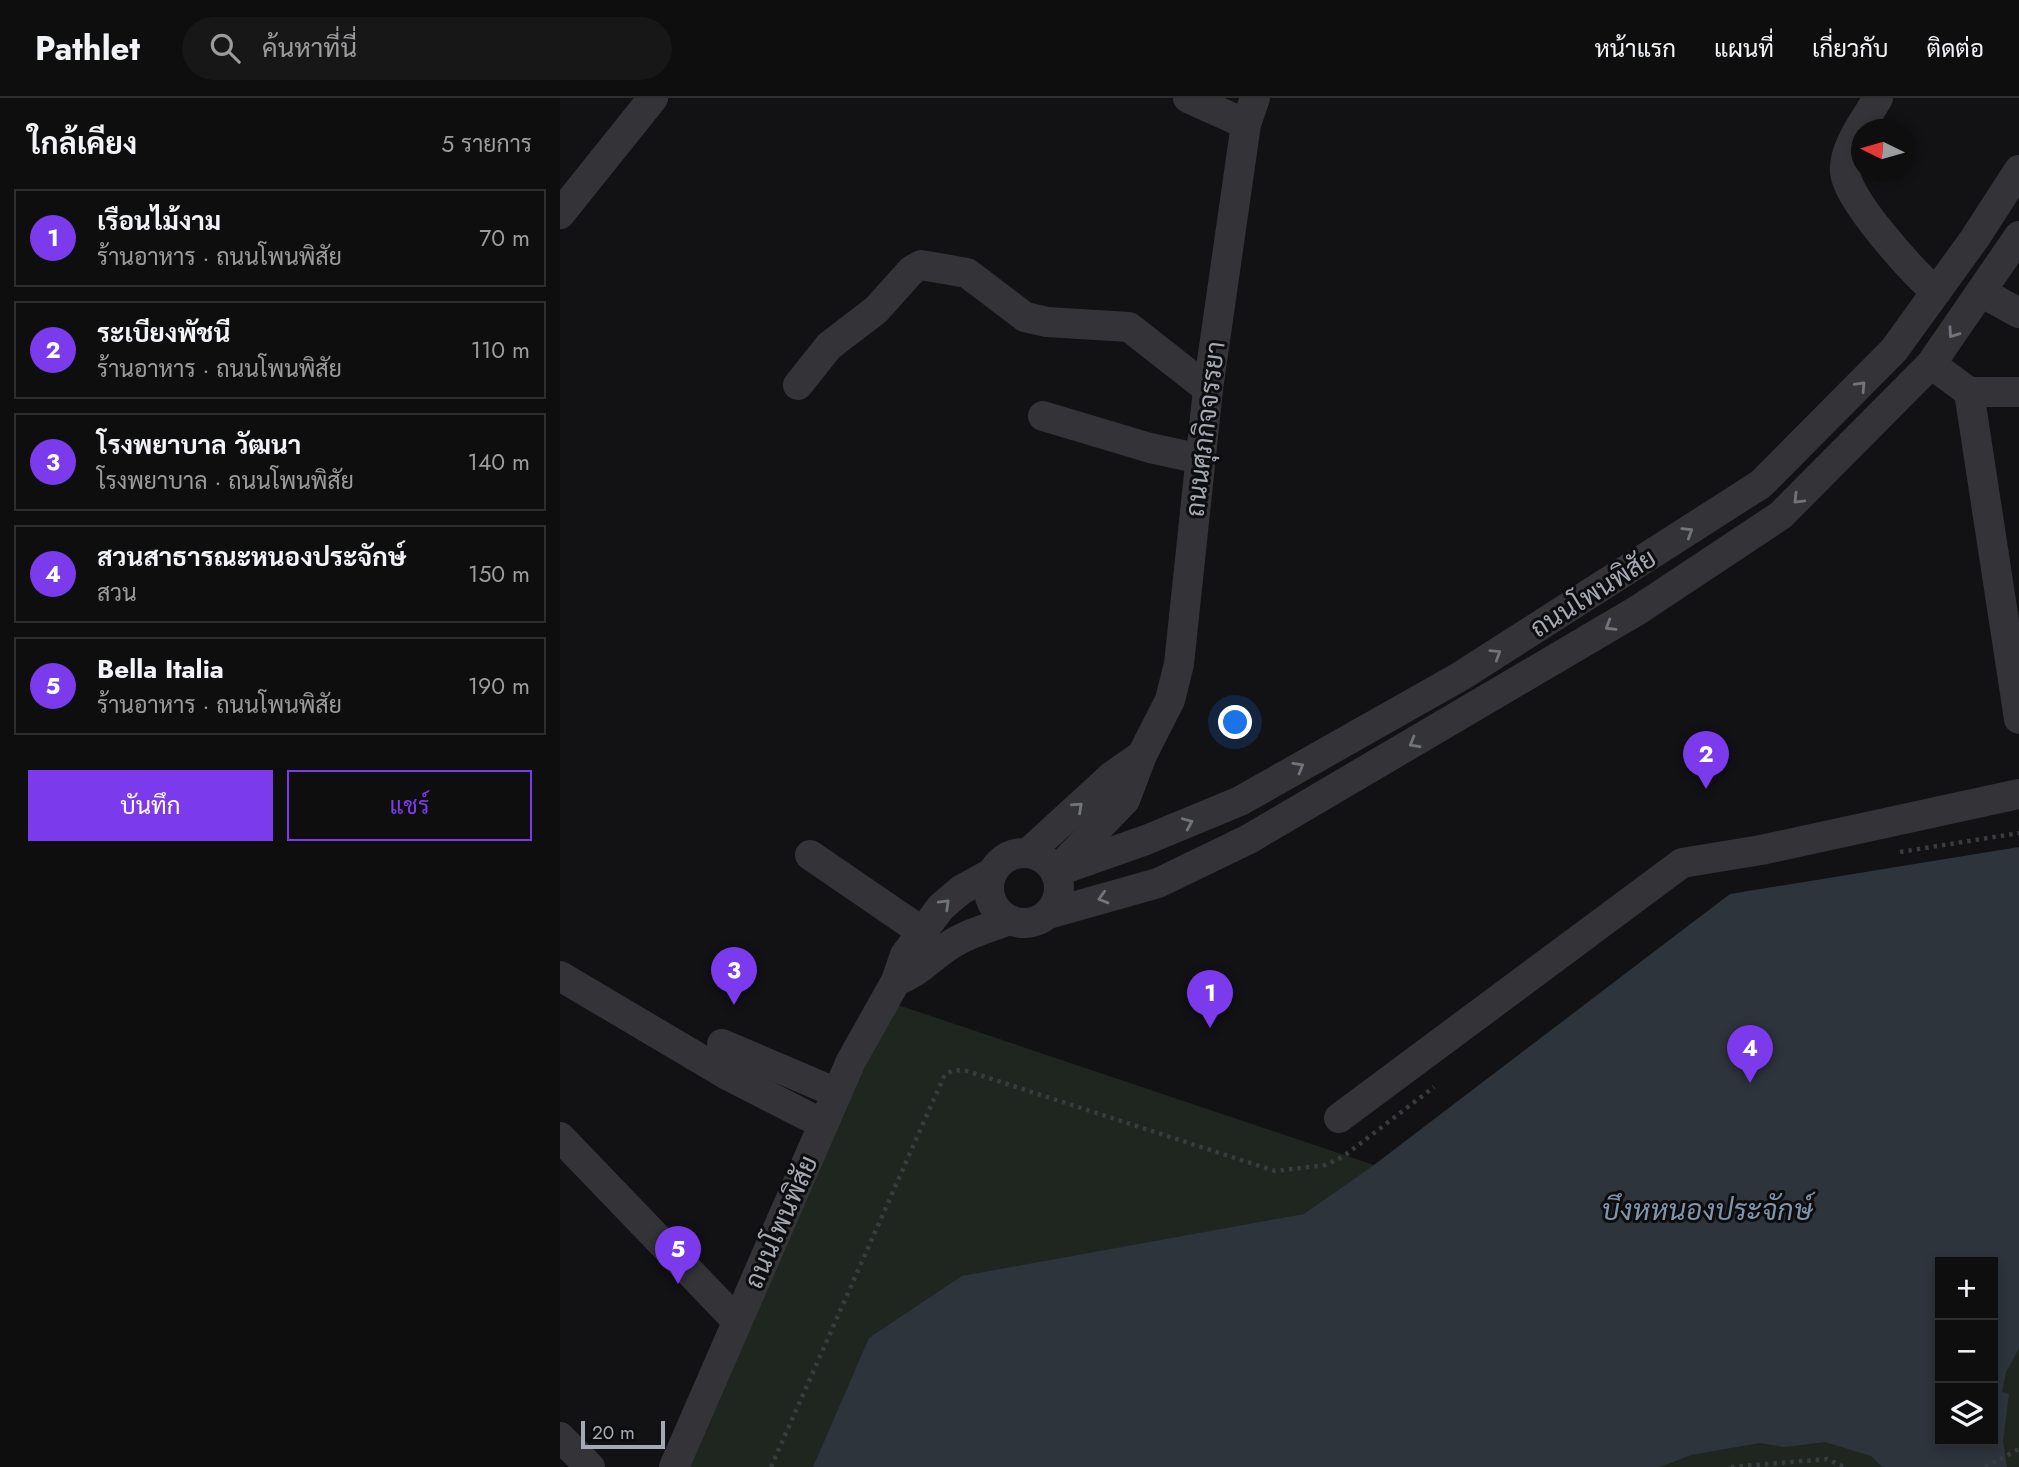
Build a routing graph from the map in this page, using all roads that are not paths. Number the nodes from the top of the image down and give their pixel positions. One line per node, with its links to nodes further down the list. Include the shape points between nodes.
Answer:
1 (653, 98): 6 (street)
2 (1188, 98): 4 (street)
3 (1878, 98): 8 (street, via 1850,147 1845,172 1851,192 1914,273)
4 (1251, 111): 13 (street, ถนนศุภกิจจรรยา)
5 (2019, 170): 8 (street, ถนนโพนพิสัย)
6 (560, 214)
7 (2019, 236): 9 (street, ถนนโพนพิสัย)
8 (1936, 292): 22 (street, ถนนโพนพิสัย, one-way to 8, via 1240,801 1461,676 1743,497 1849,399 1895,350)
9 (1981, 292): 10 (street); 11 (street, ถนนโพนพิสัย, one-way to 11)
10 (2019, 313)
11 (1931, 364): 14 (street); 27 (street, ถนนโพนพิสัย, one-way to 27, via 1781,515 1638,610 1249,839 1158,883)
12 (798, 385): 13 (street, via 829,346 876,310 921,265 967,273 1025,317 1129,327)
13 (1209, 389): 17 (street, ถนนศุภกิจจรรยา)
14 (1969, 392): 15 (street); 18 (street)
15 (2019, 392)
16 (1043, 416): 17 (street)
17 (1201, 459): 19 (street, ถนนศุภกิจจรรยา, via 1179,664 1170,700)
18 (2019, 719)
19 (1142, 755): 21 (street, ถนนศุภกิจจรรยา); 23 (street, ถนนศุภกิจจรรยา, one-way to 19, via 1112,776)
20 (2019, 793): 34 (street, via 1682,863)
21 (1125, 800): 22 (street); 25 (street, ถนนศุภกิจจรรยา)
22 (1138, 843): 25 (street, ถนนโพนพิสัย)
23 (1028, 853): 25 (street, via 1039,856); 26 (street, via 1007,857)
24 (810, 855): 29 (street)
25 (1055, 872): 27 (street, via 1057,894)
26 (992, 873): 28 (street, via 991,900 998,913); 29 (street, ถนนโพนพิสัย, one-way to 26, via 961,890)
27 (1048, 914): 28 (street, via 1030,923)
28 (1010, 920): 31 (street, ถนนโพนพิสัย, via 973,933 947,947 918,972)
29 (921, 931): 31 (street, ถนนโพนพิสัย, via 905,955)
30 (560, 976): 35 (street, via 729,1076)
31 (896, 981): 33 (street, ถนนโพนพิสัย)
32 (722, 1044): 33 (street)
33 (837, 1093): 35 (street, ถนนโพนพิสัย)
34 (1339, 1118)
35 (823, 1124): 37 (street, ถนนโพนพิสัย)
36 (560, 1137): 37 (street)
37 (737, 1321): 40 (street, ถนนโพนพิสัย)
38 (560, 1437): 39 (street)
39 (590, 1467)
40 (674, 1467)

